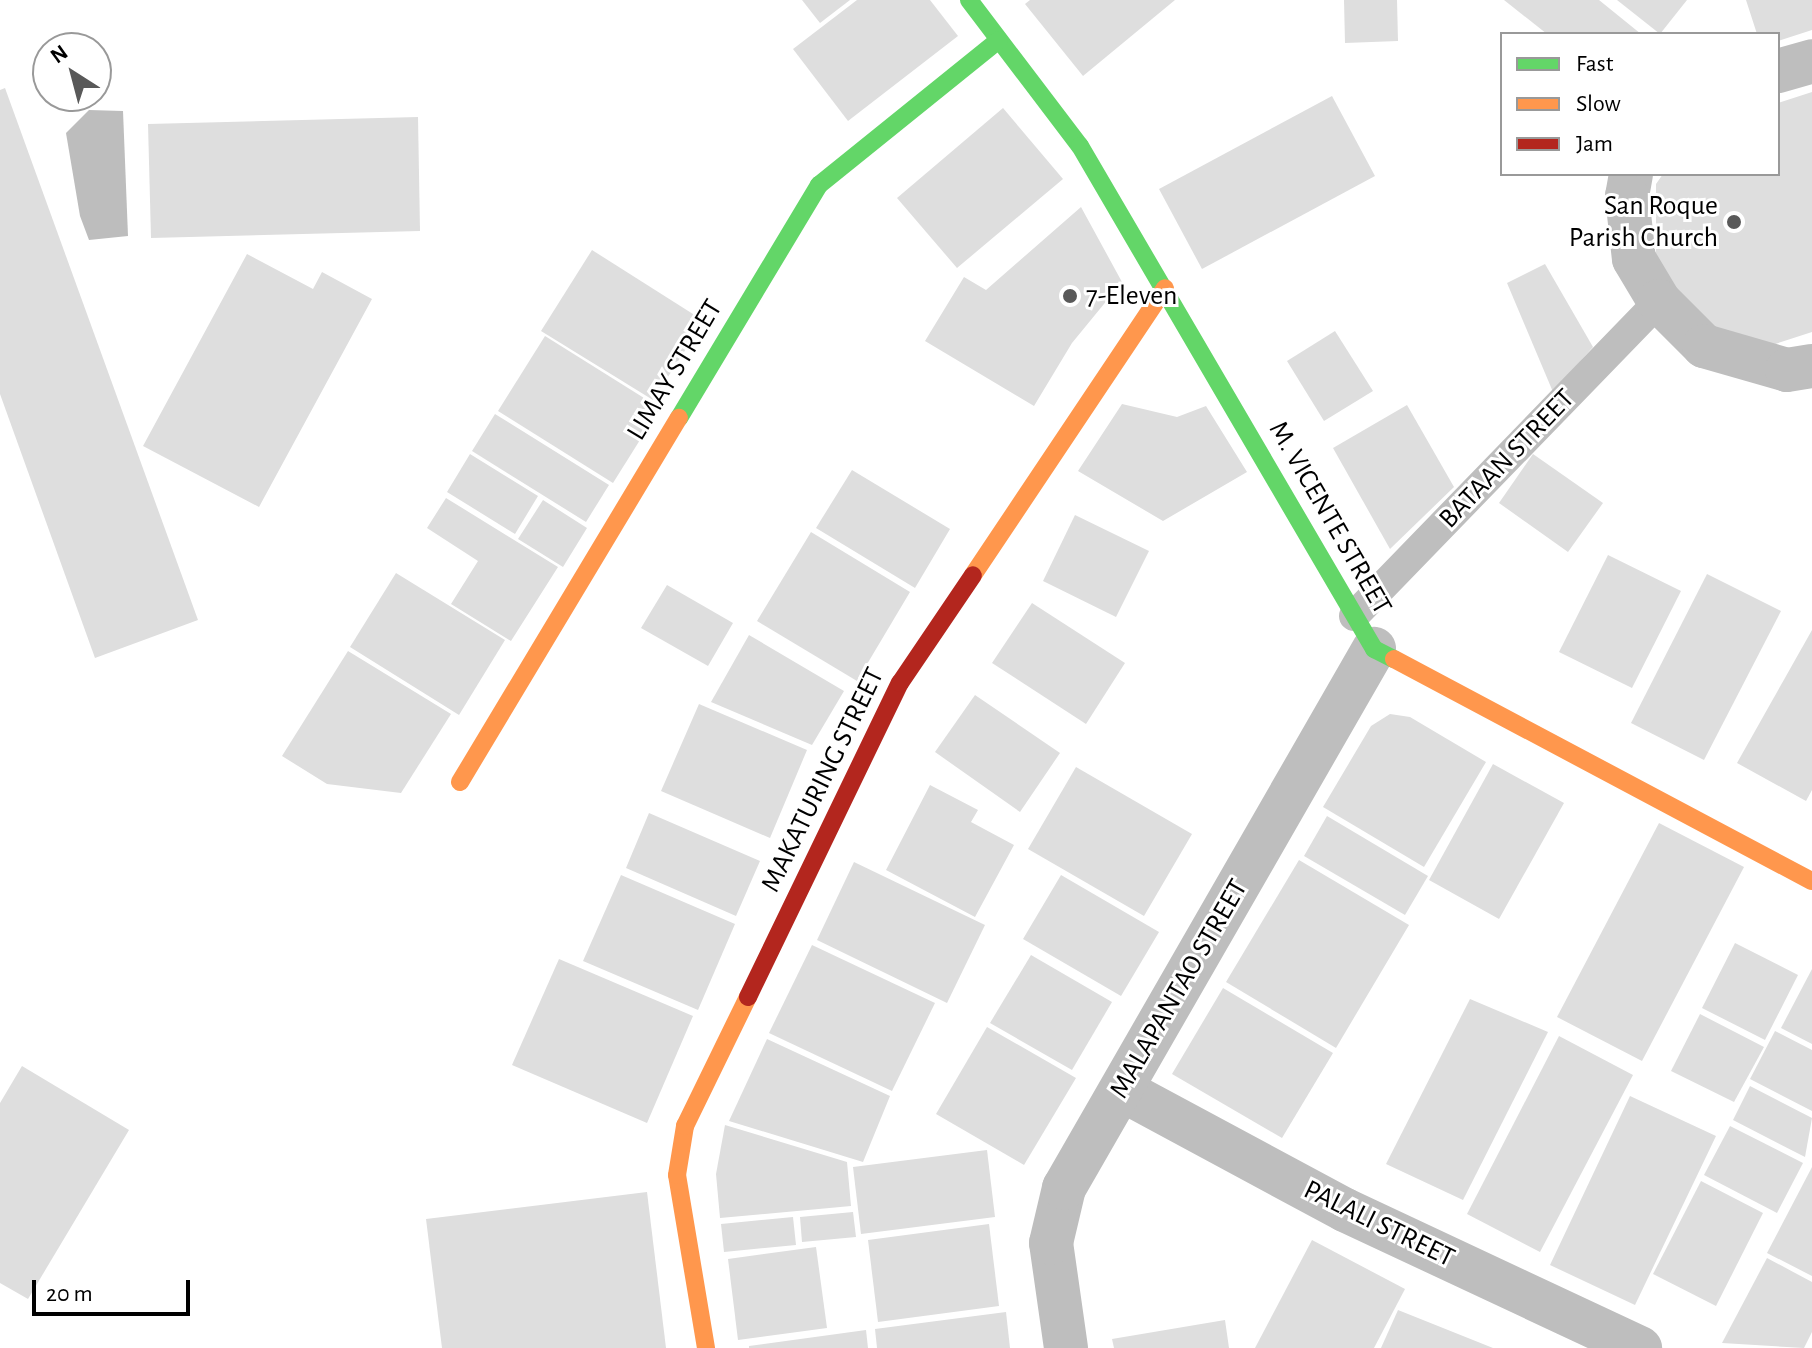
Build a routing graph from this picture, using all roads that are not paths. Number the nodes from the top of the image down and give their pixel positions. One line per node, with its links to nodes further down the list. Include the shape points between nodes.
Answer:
1 (969, 0): 2 (street, M. VICENTE STREET)
2 (999, 40): 6 (street, M. VICENTE STREET, via 1080,146); 10 (street, LIMAY STREET, via 819,185)
3 (1812, 61): 4 (street)
4 (1780, 70)
5 (1631, 176): 7 (street, via 1627,196 1634,259)
6 (1165, 288): 9 (street, M. VICENTE STREET); 14 (street, MAKATURING STREET, via 900,683 685,1126 677,1175)
7 (1659, 301): 8 (street, via 1704,346 1787,370); 9 (lane, BATAAN STREET)
8 (1812, 366)
9 (1364, 632): 11 (street, M. VICENTE STREET); 12 (street, MALAPANTAO STREET)
10 (460, 782)
11 (1812, 881)
12 (1122, 1090): 13 (street, PALALI STREET); 15 (street, MALAPANTAO STREET, via 1064,1188 1051,1243)
13 (1571, 1333): 16 (street, PALALI STREET)
14 (706, 1348)
15 (1066, 1348)
16 (1640, 1348)

